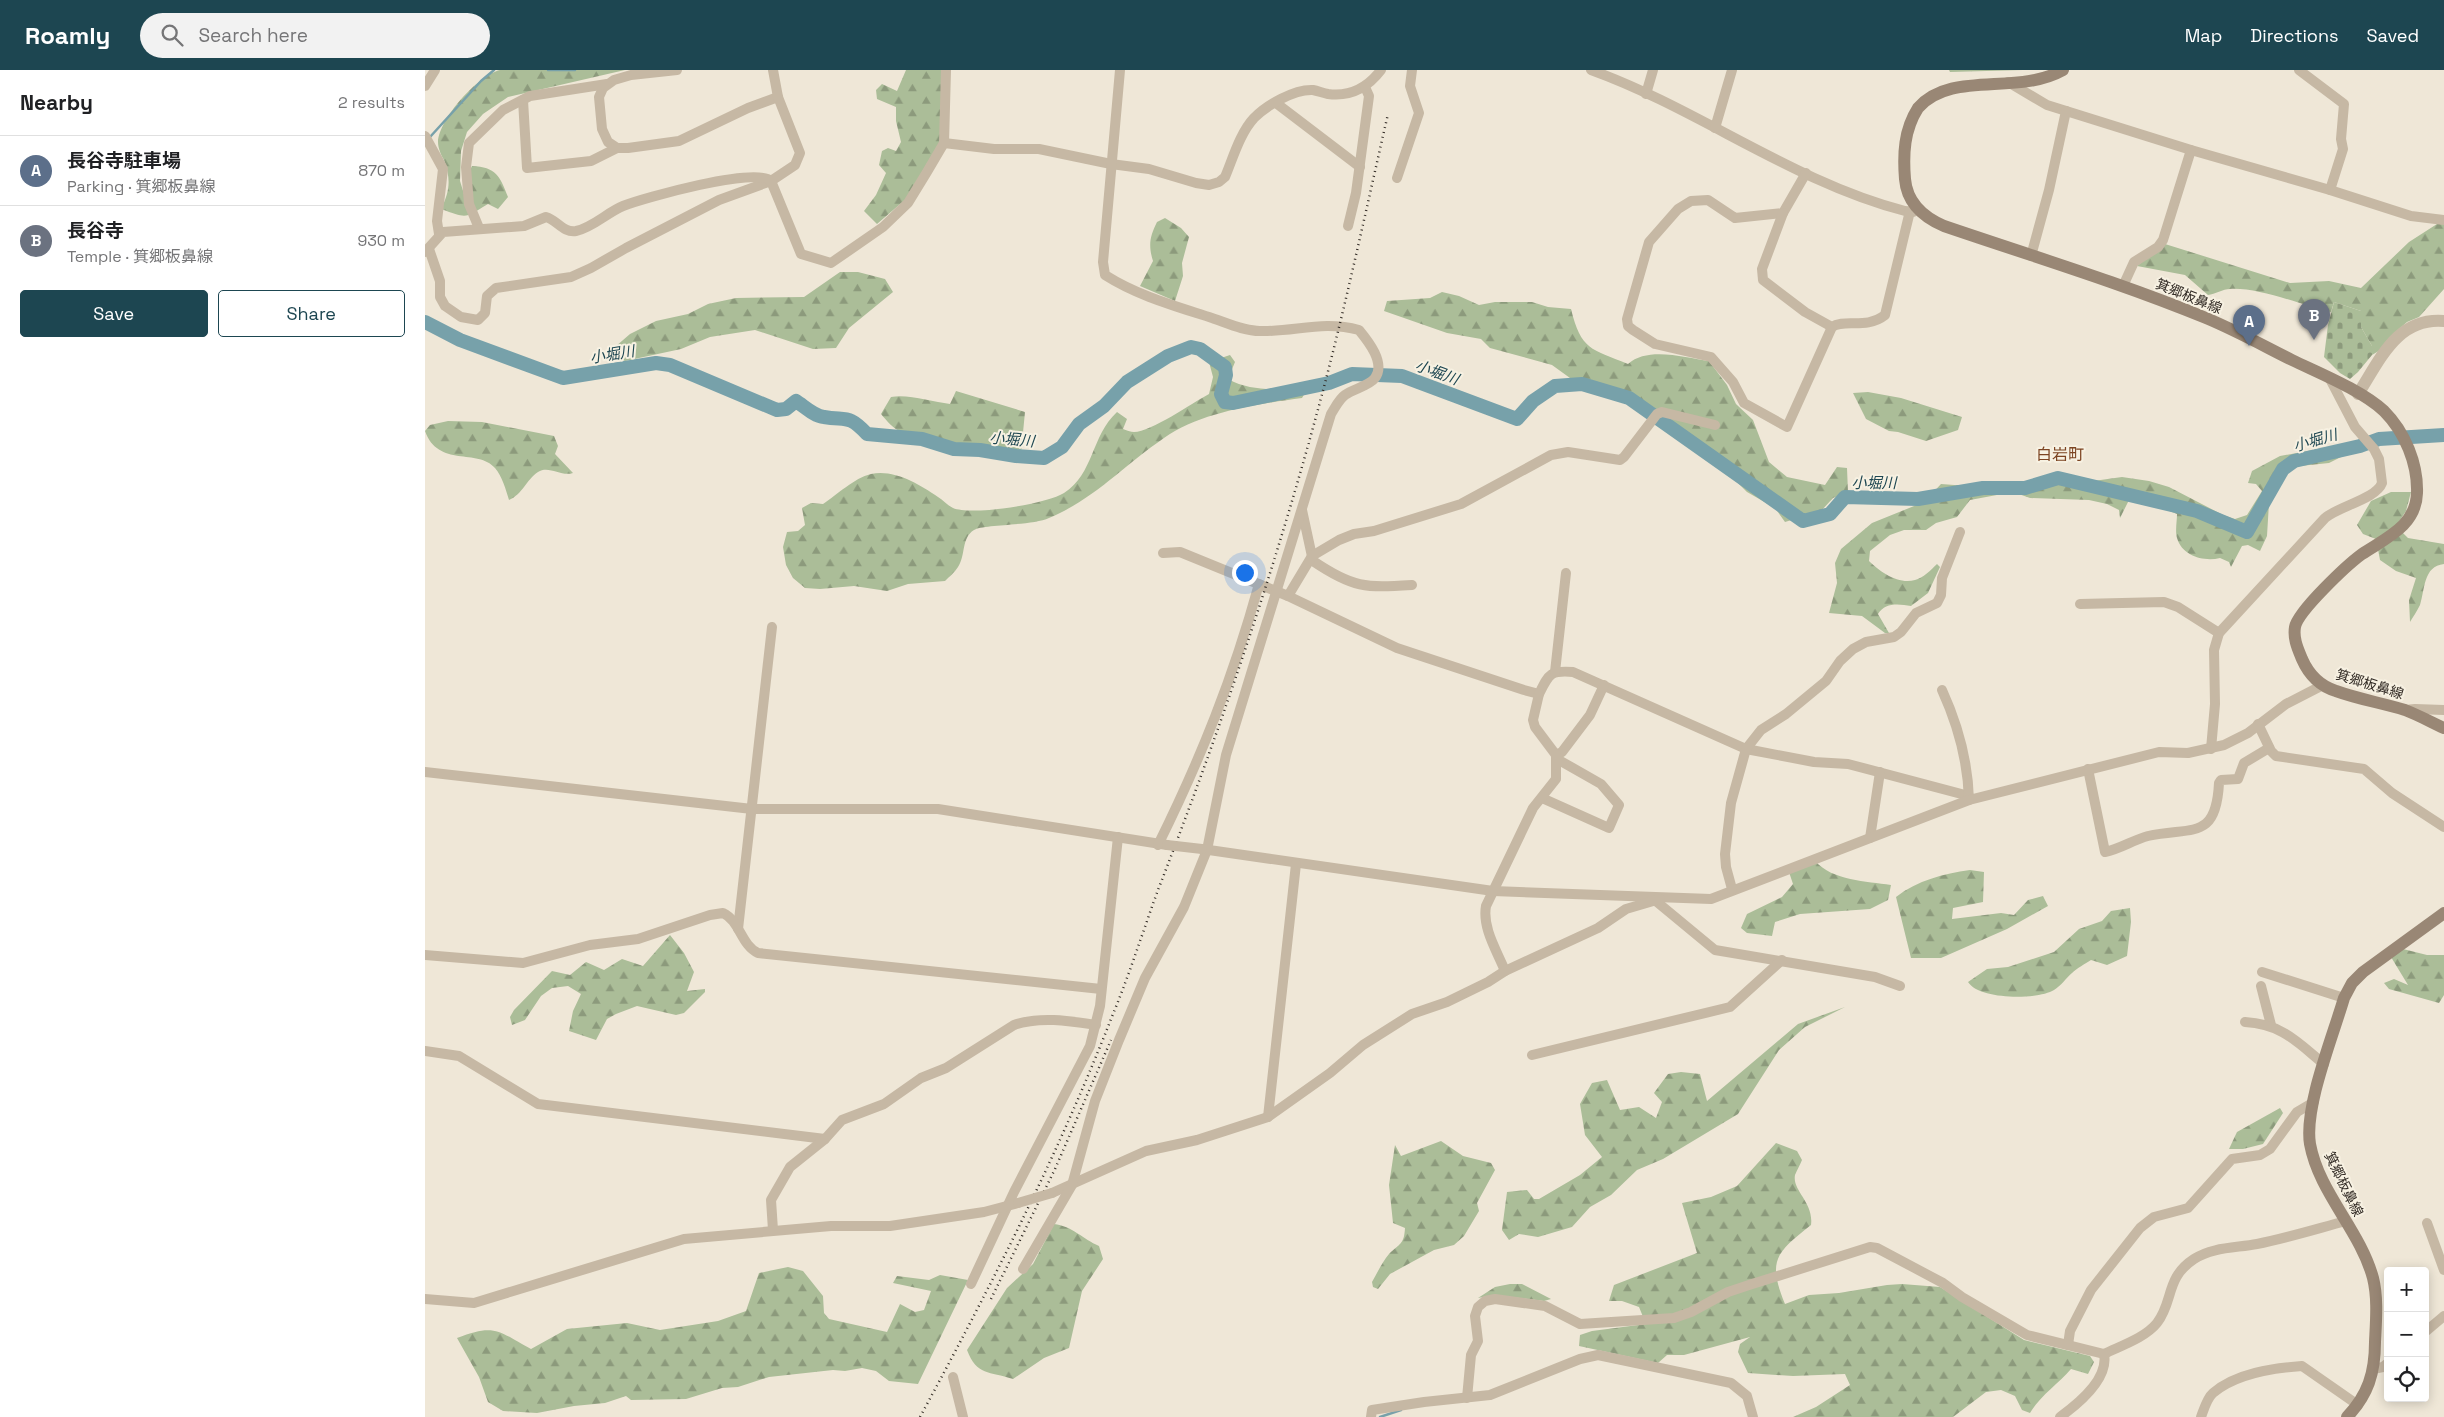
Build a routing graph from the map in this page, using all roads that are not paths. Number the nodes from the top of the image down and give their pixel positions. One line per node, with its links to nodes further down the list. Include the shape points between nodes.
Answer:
1 (435, 70): 15 (street)
2 (677, 70): 14 (street, via 631,76)
3 (773, 70): 18 (street)
4 (946, 70): 24 (street)
5 (1120, 70): 27 (street)
6 (1381, 70): 16 (street)
7 (1412, 70): 30 (street, via 1410,86 1419,117)
8 (1591, 70): 17 (street)
9 (1653, 70): 17 (street)
10 (1733, 70): 22 (street)
11 (2063, 70): 13 (main road, 箕郷板鼻線, via 2047,78)
12 (2299, 70): 32 (street, via 2344,104 2343,149)
13 (2005, 80): 21 (street, via 2047,105); 33 (main road, 箕郷板鼻線, via 1960,79 1944,84 1921,103 1909,127 1904,158 1905,182)
14 (607, 84): 19 (street, via 530,96); 25 (street, via 599,97 602,129 609,142)
15 (425, 86)
16 (1365, 87): 20 (street, via 1338,95 1301,91); 28 (street, via 1369,96)
17 (1646, 94): 22 (street)
18 (778, 97): 25 (street, via 679,141); 31 (street, via 800,153 795,165)
19 (523, 100): 25 (street, via 527,168 591,161); 37 (street, via 503,110 469,143 466,167 469,204)
20 (1276, 103): 27 (street, via 1255,117 1248,126 1225,177 1219,182 1209,185 1196,183 1149,168); 28 (street)
21 (2066, 111): 26 (street); 40 (street)
22 (1715, 128): 29 (street)
23 (427, 140): 38 (street, via 443,169 437,221)
24 (944, 143): 27 (street, via 994,149 1039,149); 31 (street, via 908,203 883,227 831,263 801,254)
25 (617, 148)
26 (2191, 150): 32 (street); 41 (street, via 2163,240 2158,247 2133,262)
27 (1111, 164): 47 (street, via 1103,262 1105,275 1153,298 1249,330 1326,324 1359,330 1369,342 1379,368 1375,378 1344,396 1331,414)
28 (1360, 166): 36 (street)
29 (1806, 173): 33 (street, via 1869,202); 34 (street)
30 (1397, 178)
31 (771, 181): 37 (street, via 763,177 723,180 691,187 624,206 574,231 565,230 555,220 546,217 524,226); 39 (street, via 719,200 571,277 496,288 487,296 485,313 479,320 461,317 445,306 440,297 440,281)
32 (2330, 190): 35 (street, via 2411,216)
33 (1913, 209): 40 (main road, 箕郷板鼻線, via 1944,226); 43 (street, via 1885,315 1868,324 1836,324)
34 (1783, 213): 43 (street, via 1762,269 1763,280); 43 (street, via 1735,218 1708,200 1691,201 1678,209 1649,242 1627,319 1628,326 1655,344 1711,357 1733,382 1744,403 1787,427)
35 (2444, 220)
36 (1348, 226)
37 (479, 228): 38 (street)
38 (439, 234): 39 (street)
39 (427, 251)
40 (2031, 256): 41 (main road, 箕郷板鼻線)
41 (2123, 286): 44 (main road, 箕郷板鼻線, via 2208,319)
42 (2444, 321): 45 (street, via 2412,325 2401,334 2390,344)
43 (1831, 327)
44 (2330, 379): 45 (main road, 箕郷板鼻線); 58 (street, via 2355,427 2379,459 2380,488 2333,511)
45 (2358, 394): 61 (main road, 箕郷板鼻線, via 2377,405 2400,430 2415,468 2417,499 2403,526 2353,561 2298,619 2294,630 2297,647 2305,667)
46 (1715, 425): 50 (street, via 1662,412 1620,460 1568,452 1551,455 1461,504 1375,531 1354,534)
47 (1301, 509): 50 (street); 54 (street)
48 (1961, 532): 69 (street, via 1941,578 1941,596 1937,603 1916,613 1894,637 1866,642 1853,649 1825,681 1761,730)
49 (1163, 553): 52 (street, via 1180,552)
50 (1312, 556): 53 (street, via 1313,561 1341,580 1374,588); 55 (street)
51 (1566, 573): 59 (street)
52 (1259, 584): 54 (street); 81 (street, via 1223,698)
53 (1412, 585)
54 (1276, 592): 55 (street); 82 (street, via 1222,770)
55 (1288, 596): 63 (street, via 1397,648)
56 (2080, 604): 58 (street, via 2164,602 2178,607)
57 (772, 627): 77 (street)
58 (2219, 633): 70 (street, via 2214,650 2215,704)
59 (1555, 672): 60 (street, via 1573,672); 63 (street)
60 (1605, 685): 69 (street); 71 (street, via 1590,715)
61 (2323, 685): 64 (main road, 箕郷板鼻線); 66 (street, via 2286,704)
62 (1942, 690): 76 (street, via 1961,743)
63 (1539, 694): 71 (street, via 1533,720 1535,727)
64 (2405, 710): 65 (street); 67 (main road, 箕郷板鼻線)
65 (2444, 710)
66 (2258, 724): 68 (street); 70 (street, via 2240,737)
67 (2444, 728)
68 (2269, 748): 72 (street, via 2244,762 2238,779 2221,780 2214,814 2207,824 2194,830 2150,836 2105,852); 78 (street, via 2276,756 2364,770 2392,793)
69 (1746, 749): 74 (street); 84 (street, via 1731,802 1725,854)
70 (2211, 749): 72 (street, via 2188,753 2159,752)
71 (1557, 757): 75 (street, via 1556,779); 75 (street, via 1601,784 1619,805 1609,828)
72 (2087, 770): 76 (street)
73 (425, 772): 77 (street)
74 (1880, 772): 76 (street); 80 (street)
75 (1542, 798): 85 (street, via 1533,808)
76 (1969, 798): 80 (street)
77 (752, 809): 79 (street, via 938,809); 88 (street)
78 (2444, 826)
79 (1118, 837): 81 (street); 95 (street)
80 (1870, 838): 84 (street)
81 (1162, 845): 82 (street, bridge)
82 (1204, 850): 83 (street); 106 (street, via 1184,907 1145,978 1119,1040 1095,1101)
83 (1296, 864): 85 (street); 104 (street)
84 (1732, 889): 86 (street, via 1711,899)
85 (1493, 891): 86 (street); 91 (street, via 1485,914 1489,933)
86 (1659, 899): 90 (street, via 1715,950); 91 (street, via 1626,909 1599,928)
87 (2444, 913): 96 (main road, 箕郷板鼻線, via 2363,972)
88 (738, 929): 89 (street, via 729,916 718,913 654,935 590,945 523,963); 95 (street, via 752,950 758,953)
89 (425, 955)
90 (1782, 960): 93 (street, via 1875,977); 101 (street, via 1730,1007)
91 (1505, 971): 104 (street, via 1447,1002 1412,1014)
92 (2262, 972): 96 (street)
93 (1900, 986)
94 (2261, 986): 99 (street)
95 (1101, 989): 98 (street)
96 (2343, 998): 102 (main road, 箕郷板鼻線)
97 (2245, 1022): 99 (street)
98 (1097, 1025): 105 (street, via 1061,1020 1014,1025 946,1068 921,1078 884,1104 842,1120); 107 (street, via 1090,1046)
99 (2271, 1025): 102 (street)
100 (425, 1051): 105 (street, via 459,1056 537,1104)
101 (1532, 1055)
102 (2324, 1064): 103 (main road, 箕郷板鼻線)
103 (2314, 1102): 108 (main road, 箕郷板鼻線, via 2309,1133 2313,1156); 117 (street, via 2297,1112 2270,1149 2260,1155 2232,1159 2187,1208 2154,1217 2140,1228 2091,1290 2070,1331)
104 (1268, 1117): 106 (street, via 1197,1140 1146,1151)
105 (825, 1139): 110 (street, via 790,1167 771,1200)
106 (1072, 1185): 107 (street, bridge); 111 (street)
107 (1013, 1205): 110 (street, via 891,1226); 113 (street)
108 (2346, 1221): 118 (street, via 2256,1244 2210,1251 2195,1258 2172,1282 2164,1311 2156,1324); 120 (main road, 箕郷板鼻線, via 2368,1265 2374,1286)
109 (2427, 1223): 112 (street)
110 (773, 1230): 114 (street, via 684,1239 473,1303)
111 (1023, 1269)
112 (2444, 1270)
113 (971, 1284)
114 (425, 1299)
115 (2444, 1316): 116 (street)
116 (2429, 1329)
117 (2068, 1345): 118 (street); 122 (street, via 2027,1335 1943,1283 1870,1247 1742,1287 1674,1318 1579,1324 1545,1306 1495,1299 1485,1301 1475,1316 1478,1341 1471,1355)
118 (2104, 1354): 127 (street, via 2096,1383)
119 (2384, 1366): 120 (street)
120 (2373, 1369): 123 (main road, 箕郷板鼻線, via 2371,1382)
121 (953, 1377): 124 (street)
122 (1467, 1398): 125 (street, via 1371,1410); 126 (street, via 1490,1395 1598,1356 1731,1384 1747,1396)
123 (2358, 1405): 128 (street, via 2302,1366 2233,1380 2213,1393); 129 (main road, 箕郷板鼻線)
124 (963, 1417)
125 (1371, 1417)
126 (1753, 1417)
127 (2060, 1417)
128 (2201, 1417)
129 (2347, 1417)

